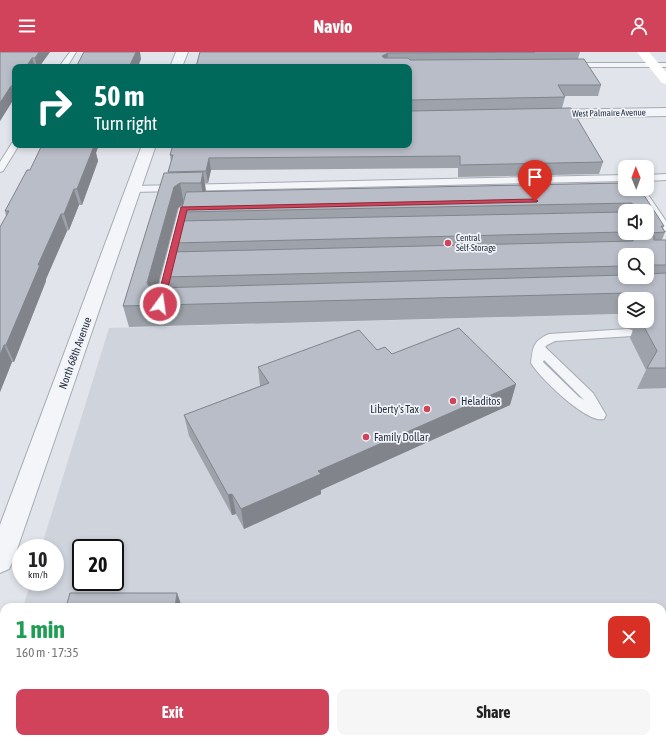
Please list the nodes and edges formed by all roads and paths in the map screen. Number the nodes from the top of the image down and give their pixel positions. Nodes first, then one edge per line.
1 (73, 52) edge
2 (182, 52) edge
3 (643, 52) edge
4 (65, 64) edge
5 (177, 64) edge
6 (666, 64) edge
7 (564, 65) edge
8 (653, 65) junction
9 (666, 80) edge
10 (666, 112) edge
11 (534, 114) edge
12 (13, 148) edge
13 (148, 148) edge
14 (0, 169) edge
15 (618, 178) edge
16 (654, 178) edge
17 (666, 178) edge
18 (133, 189) junction
19 (614, 199) edge
20 (200, 208) edge
21 (654, 228) edge
22 (666, 228) edge
23 (168, 304) edge
24 (628, 334) dead end
25 (599, 415) dead end
26 (0, 561) edge

1 - 4 lane
2 - 5 street
3 - 8 main road
6 - 8 lane
7 - 8 lane
8 - 9 main road
10 - 11 street, West Palmaire Avenue
12 - 14 lane
13 - 18 street, North 68th Avenue
15 - 18 lane
16 - 17 lane
18 - 26 street, North 68th Avenue
19 - 22 lane
20 - 23 lane
21 - 22 lane
24 - 25 lane

